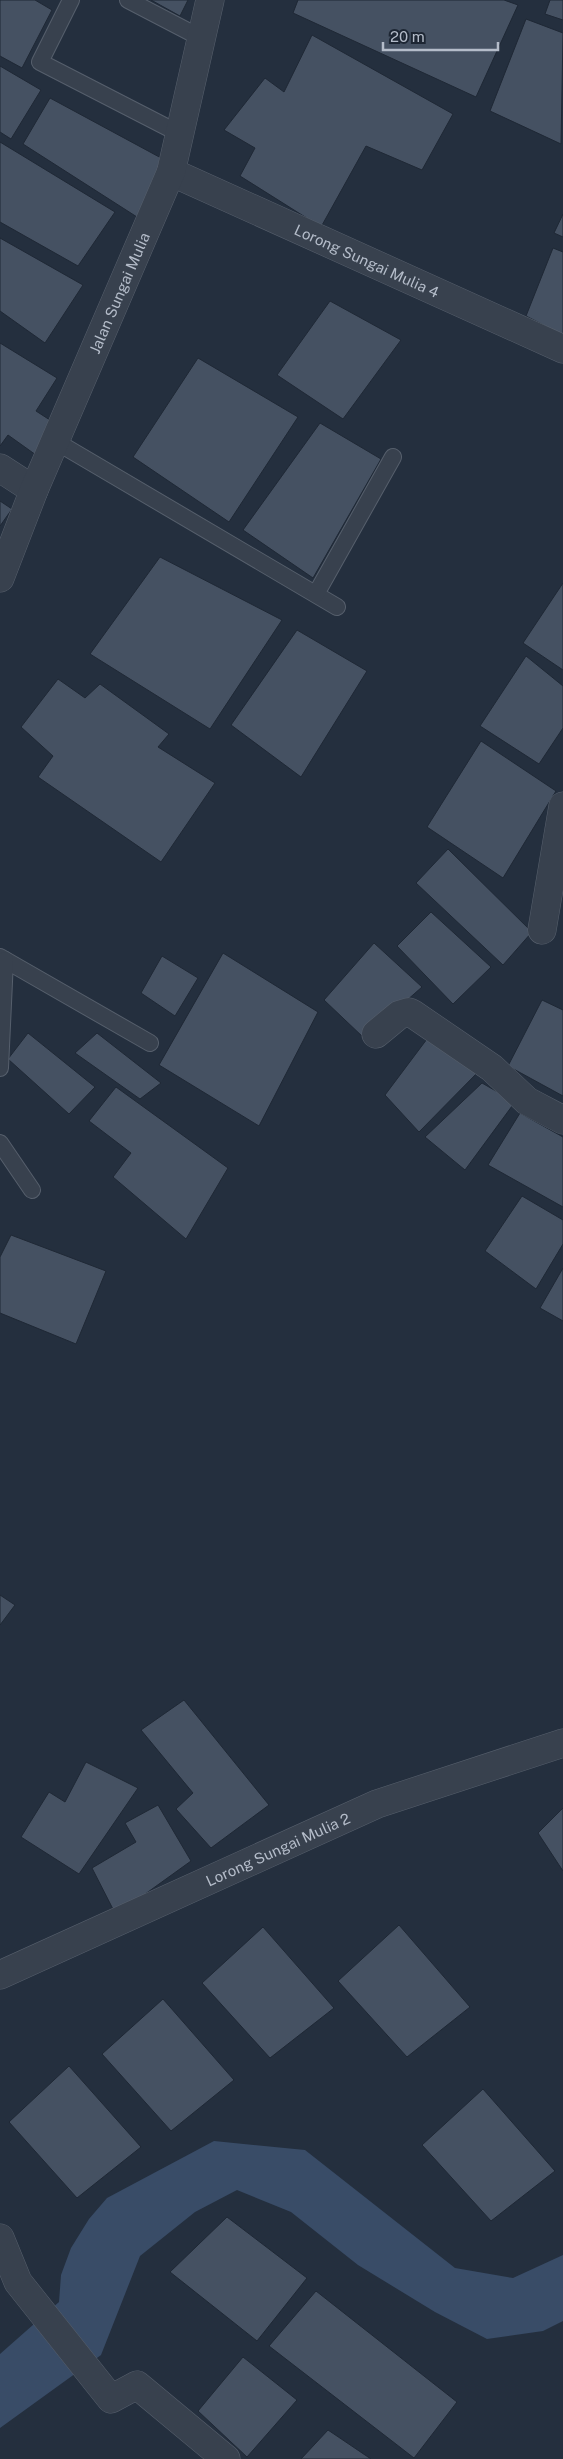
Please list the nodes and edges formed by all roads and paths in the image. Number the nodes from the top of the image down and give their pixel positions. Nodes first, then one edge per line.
1 (71, 0) edge
2 (128, 0) edge
3 (210, 0) edge
4 (201, 38) junction
5 (180, 134) junction
6 (171, 172) junction
7 (563, 349) edge
8 (55, 441) junction
9 (394, 457) dead end
10 (0, 468) edge
11 (34, 490) junction
12 (0, 578) edge
13 (316, 594) junction
14 (337, 606) dead end
15 (563, 806) edge
16 (542, 930) dead end
17 (3, 959) edge
18 (376, 1034) dead end
19 (150, 1043) dead end
20 (0, 1068) edge
21 (563, 1120) edge
22 (0, 1143) edge
23 (32, 1190) dead end
24 (563, 1743) edge
25 (0, 1975) edge
26 (0, 2238) edge
27 (226, 2459) edge

1 - 5 lane
2 - 4 lane
3 - 4 street, Jalan Sungai Mulia
4 - 5 street, Jalan Sungai Mulia
5 - 6 street, Jalan Sungai Mulia
6 - 7 street, Lorong Sungai Mulia 4
6 - 8 street, Jalan Sungai Mulia
8 - 11 street, Jalan Sungai Mulia
8 - 13 lane
9 - 13 lane
10 - 11 street
11 - 12 street, Jalan Sungai Mulia
13 - 14 lane
15 - 16 street
17 - 19 lane
17 - 20 lane
18 - 21 street
22 - 23 lane
24 - 25 street, Lorong Sungai Mulia 2
26 - 27 street

